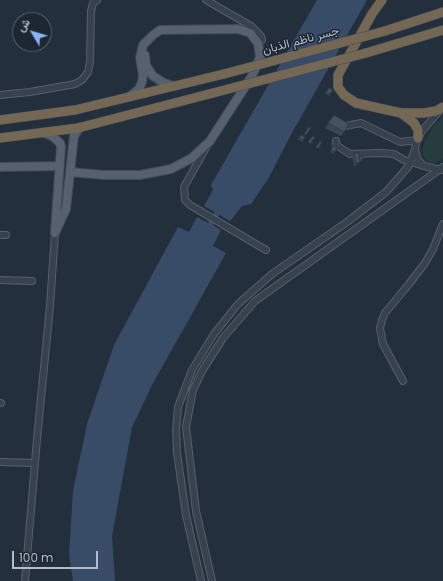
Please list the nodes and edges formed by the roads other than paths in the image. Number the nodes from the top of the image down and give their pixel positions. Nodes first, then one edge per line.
1 (206, 0) edge
2 (382, 0) edge
3 (94, 1) edge
4 (443, 12) edge
5 (443, 30) edge
6 (429, 34) junction
7 (443, 34) edge
8 (257, 41) junction
9 (177, 86) junction
10 (0, 95) edge
11 (128, 97) junction
12 (443, 108) edge
13 (401, 113) junction
14 (0, 120) edge
15 (345, 126) edge
16 (80, 128) junction
17 (44, 133) junction
18 (0, 138) edge
19 (418, 139) junction
20 (210, 141) junction
21 (336, 141) dead end
22 (73, 145) junction
23 (61, 147) junction
24 (415, 150) junction
25 (410, 162) junction
26 (60, 166) junction
27 (424, 166) junction
28 (0, 167) edge
29 (442, 168) edge
30 (70, 172) junction
31 (443, 224) edge
32 (54, 233) junction
33 (266, 250) dead end
34 (0, 280) edge
35 (32, 281) dead end
36 (403, 381) dead end
37 (0, 462) edge
38 (35, 463) junction
39 (26, 581) edge
40 (201, 581) edge
41 (212, 581) edge

1 - 8 street
2 - 13 highway
3 - 10 street
4 - 9 highway, جسر ناظم الذبان, bridge
5 - 6 highway
6 - 7 highway
6 - 16 highway, bridge
8 - 9 main road
8 - 11 main road
8 - 20 main road
9 - 11 highway, جسر ناظم الذبان
11 - 14 highway, جسر ناظم الذبان
12 - 13 highway
12 - 19 street
13 - 19 highway
15 - 19 street
16 - 17 highway
16 - 22 main road
17 - 18 highway
17 - 23 main road
19 - 24 street
20 - 30 main road
20 - 33 street
21 - 25 street
22 - 23 main road
22 - 30 main road
23 - 26 main road
24 - 25 street
24 - 27 street
25 - 27 street
25 - 40 street
26 - 28 main road
26 - 32 main road
27 - 29 street
29 - 41 street
30 - 32 main road
31 - 36 street
32 - 38 street
34 - 35 street
37 - 38 street
38 - 39 street

